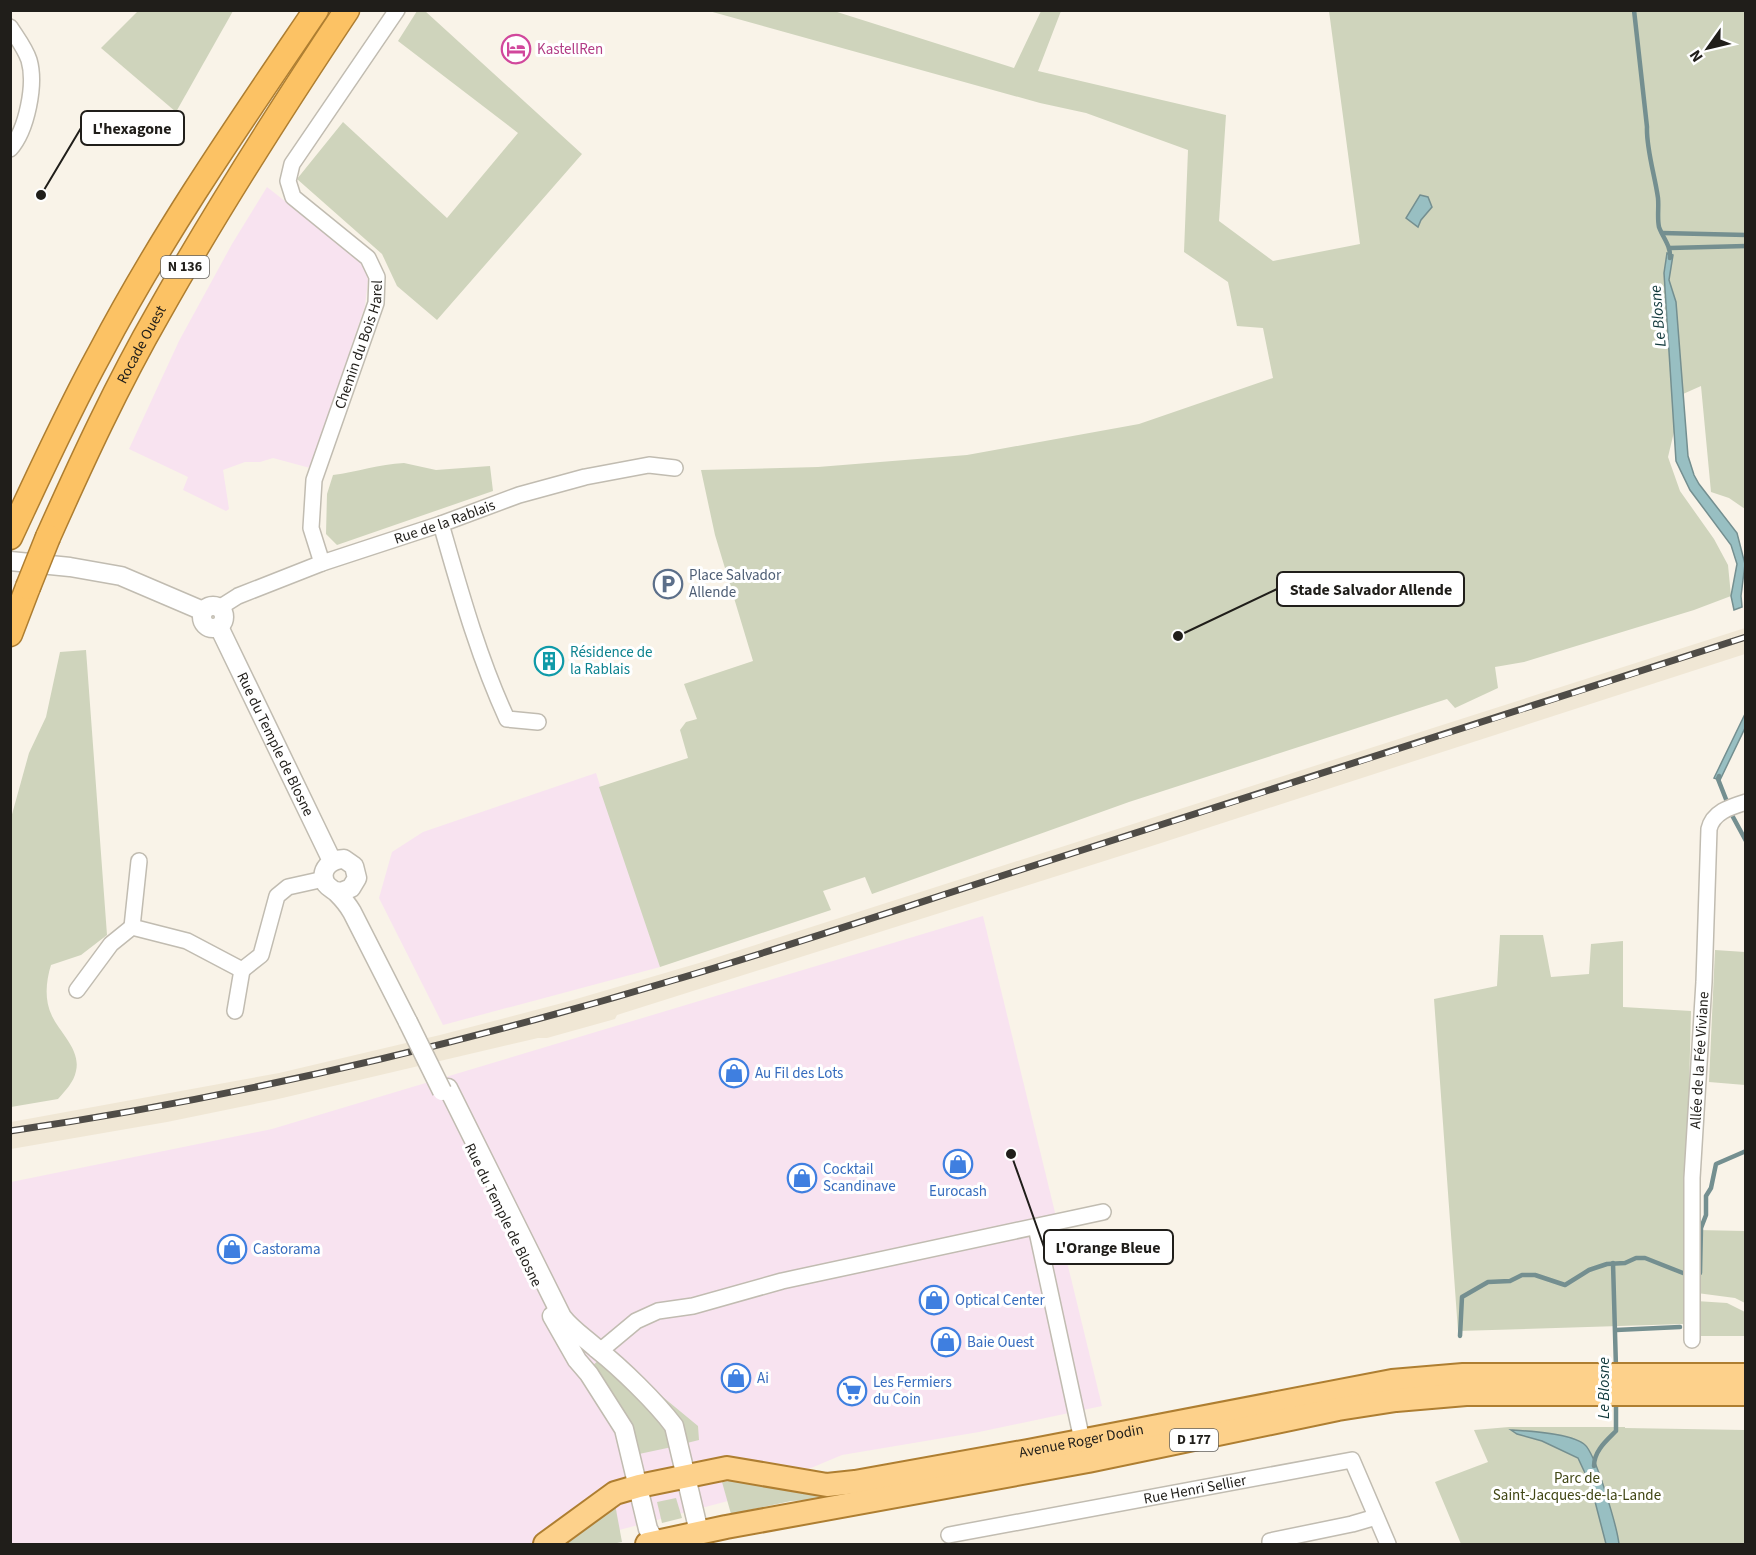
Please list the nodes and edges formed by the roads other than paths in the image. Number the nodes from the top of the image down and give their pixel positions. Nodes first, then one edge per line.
1 (296, 10) edge
2 (316, 10) edge
3 (347, 10) edge
4 (397, 10) edge
5 (10, 27) edge
6 (251, 105) junction
7 (12, 146) edge
8 (675, 468) dead end
9 (441, 524) junction
10 (10, 537) edge
11 (10, 561) edge
12 (322, 563) junction
13 (211, 609) junction
14 (10, 634) edge
15 (538, 722) dead end
16 (1741, 803) edge
17 (139, 861) dead end
18 (332, 861) junction
19 (355, 884) junction
20 (330, 885) junction
21 (132, 927) junction
22 (242, 970) junction
23 (77, 990) dead end
24 (235, 1011) dead end
25 (411, 1021) junction
26 (445, 1089) junction
27 (1103, 1212) dead end
28 (1036, 1227) junction
29 (1692, 1340) dead end
30 (599, 1350) junction
31 (577, 1360) junction
32 (1746, 1375) edge
33 (1670, 1383) junction
34 (1543, 1384) junction
35 (1746, 1394) edge
36 (1082, 1440) junction
37 (686, 1476) junction
38 (639, 1486) junction
39 (1376, 1517) junction
40 (699, 1532) junction
41 (949, 1535) dead end
42 (651, 1544) edge
43 (545, 1545) edge
44 (1270, 1545) edge
45 (1388, 1545) edge

1 - 6 highway
2 - 6 highway, N 136
3 - 14 highway, Rocade Ouest / N 136, bridge
4 - 12 street, Chemin du Bois Harel
5 - 7 street
6 - 10 highway, N 136
8 - 9 street, Rue de la Rablais
9 - 12 street, Rue de la Rablais
9 - 15 street
11 - 13 street
12 - 13 street, Rue de la Rablais
13 - 18 street, Rue du Temple de Blosne
16 - 29 street, Allée de la Fée Viviane
17 - 21 street
18 - 19 street
18 - 20 street
19 - 20 street
19 - 25 street, Rue du Temple de Blosne
20 - 22 street
20 - 25 street, Rue du Temple de Blosne
21 - 22 street
21 - 23 street
22 - 24 street
25 - 26 street, Rue du Temple de Blosne
26 - 30 street, Rue du Temple de Blosne
26 - 31 street, Rue du Temple de Blosne
27 - 28 street
28 - 30 street
28 - 36 street
30 - 31 street
30 - 37 street, Rue du Temple de Blosne
31 - 38 street, Rue du Temple de Blosne
32 - 33 main road, Avenue Roger Dodin
33 - 34 main road, Avenue Roger Dodin
33 - 35 main road, Avenue Roger Dodin
34 - 36 main road, Avenue Roger Dodin / D 177
34 - 40 main road, Avenue Roger Dodin / D 177
36 - 37 main road, Avenue Roger Dodin / D 177
37 - 38 main road, Avenue Roger Dodin / D 177
37 - 40 street, Rue du Temple de Blosne
38 - 42 street, Rue du Temple de Blosne
38 - 43 main road, Avenue Roger Dodin / D 177
39 - 41 street, Rue Henri Sellier
39 - 44 street
39 - 45 street, Rue Henri Sellier
40 - 42 main road, Avenue Roger Dodin / D 177

